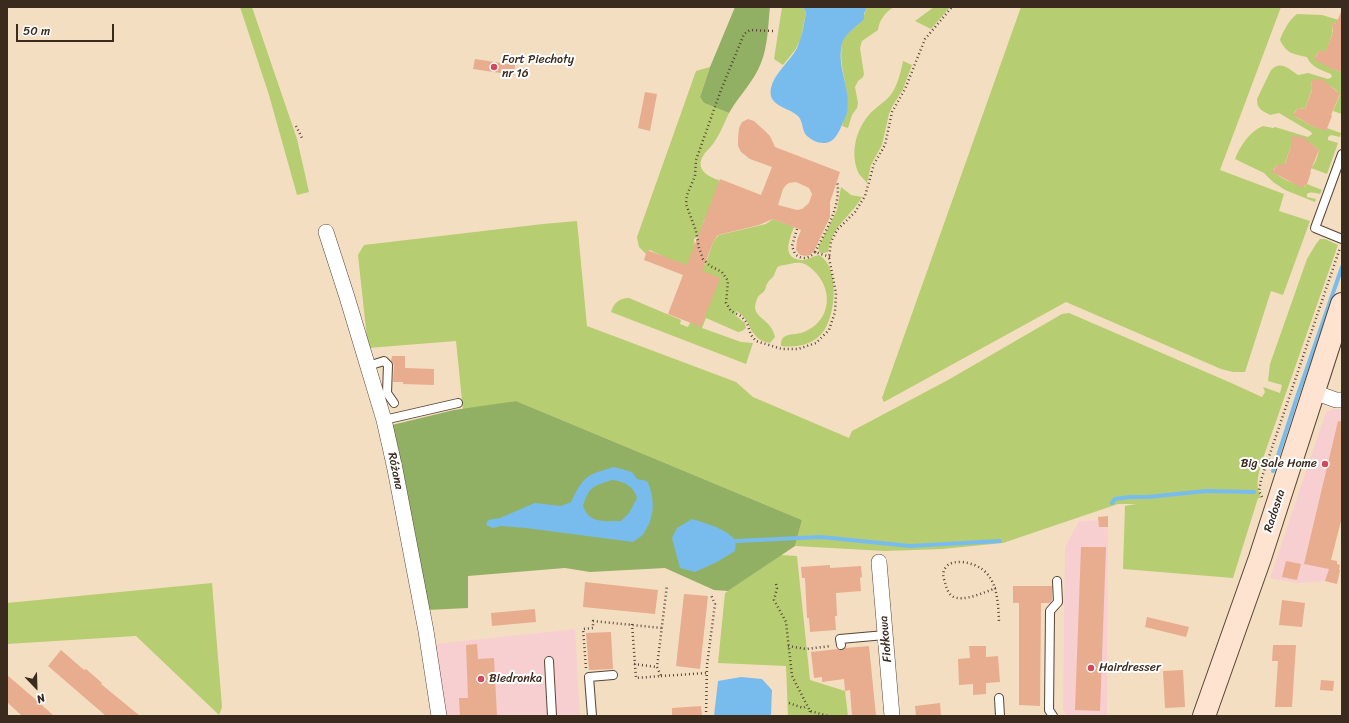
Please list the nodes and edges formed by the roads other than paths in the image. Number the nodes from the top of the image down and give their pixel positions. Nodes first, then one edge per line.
1 (1342, 154) edge
2 (326, 232) dead end
3 (1342, 240) edge
4 (1342, 304) edge
5 (368, 366) junction
6 (1314, 392) junction
7 (1342, 400) edge
8 (394, 403) dead end
9 (458, 403) dead end
10 (384, 420) junction
11 (879, 562) dead end
12 (1057, 581) dead end
13 (885, 634) junction
14 (841, 645) dead end
15 (549, 661) dead end
16 (612, 675) dead end
17 (999, 698) dead end
18 (439, 716) edge
19 (552, 716) edge
20 (592, 716) edge
21 (892, 716) edge
22 (1000, 716) edge
23 (1053, 716) edge
24 (1204, 716) edge

1 - 3 lane
2 - 5 street, Różana
4 - 6 street, Radosna
5 - 8 lane
5 - 10 street, Różana
6 - 7 street
6 - 24 street, Radosna
9 - 10 lane
10 - 18 street, Różana
11 - 13 street, Fiołkowa
12 - 23 lane
13 - 14 lane
13 - 21 street, Fiołkowa
15 - 19 lane
16 - 20 lane
17 - 22 lane

